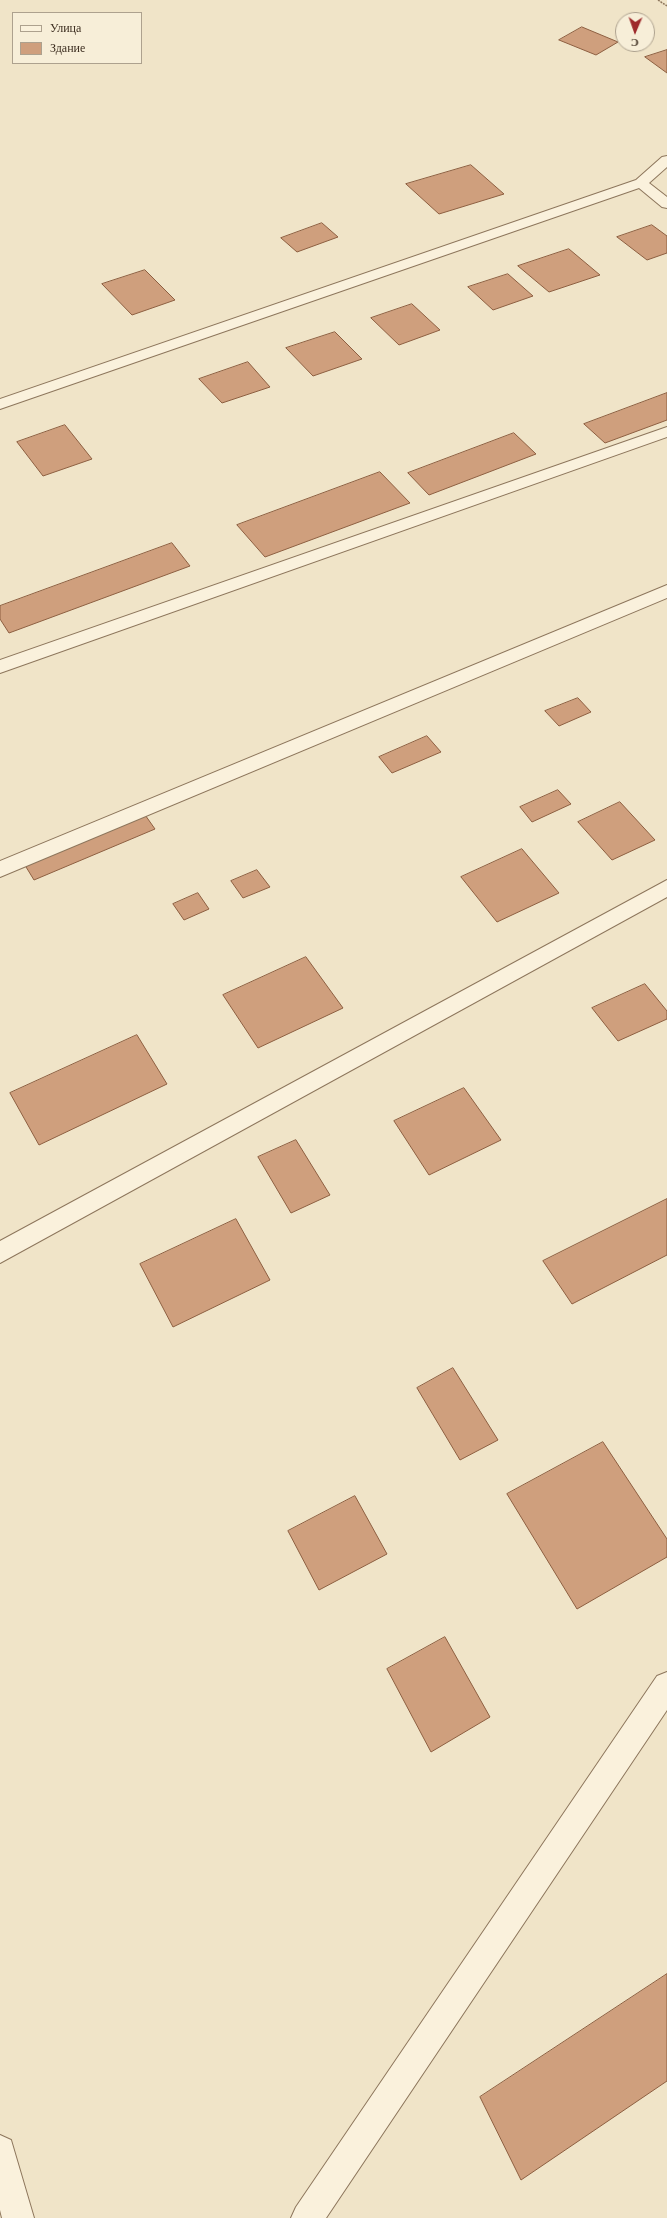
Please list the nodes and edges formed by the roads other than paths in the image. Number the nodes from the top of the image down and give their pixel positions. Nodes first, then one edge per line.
1 (667, 160) edge
2 (641, 183) junction
3 (667, 204) edge
4 (0, 404) edge
5 (667, 432) edge
6 (667, 591) edge
7 (0, 667) edge
8 (0, 869) edge
9 (667, 888) edge
10 (0, 1253) edge
11 (667, 1686) edge
12 (0, 2151) edge
13 (18, 2218) edge
14 (307, 2218) edge

1 - 2 street
2 - 3 street
2 - 4 street
5 - 7 street
6 - 8 street
9 - 10 street
11 - 14 street
12 - 13 street

